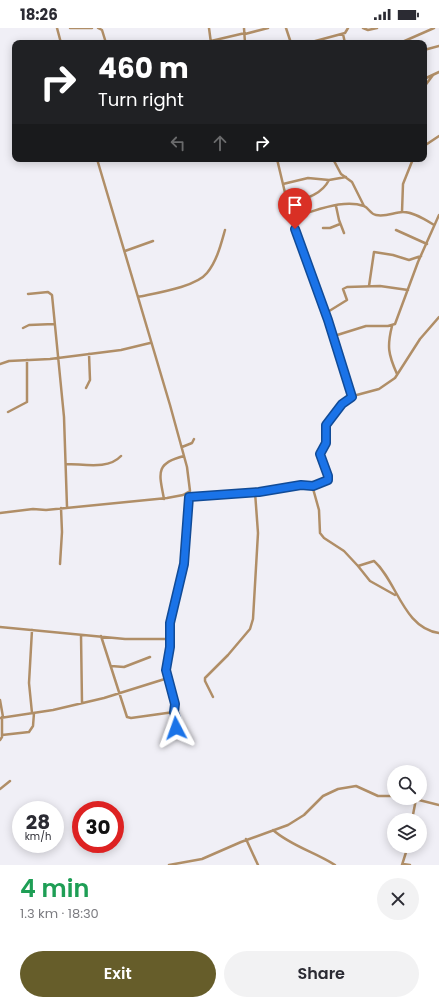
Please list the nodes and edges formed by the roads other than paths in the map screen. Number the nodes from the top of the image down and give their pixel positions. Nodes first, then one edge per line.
1 (57, 28) edge
2 (70, 28) edge
3 (86, 28) edge
4 (92, 28) edge
5 (98, 28) edge
6 (209, 28) edge
7 (244, 28) edge
8 (268, 28) edge
9 (286, 28) edge
10 (348, 28) edge
11 (363, 28) edge
12 (377, 28) edge
13 (434, 28) edge
14 (245, 34) junction
15 (342, 34) junction
16 (60, 40) edge
17 (105, 40) edge
18 (211, 40) edge
19 (220, 40) edge
20 (246, 40) edge
21 (290, 40) edge
22 (319, 40) edge
23 (344, 40) edge
24 (407, 40) edge
25 (439, 46) edge
26 (427, 49) edge
27 (439, 72) edge
28 (434, 75) junction
29 (427, 78) edge
30 (427, 83) edge
31 (439, 136) edge
32 (427, 144) edge
33 (98, 162) edge
34 (278, 162) edge
35 (334, 162) edge
36 (412, 162) edge
37 (346, 177) junction
38 (329, 180) junction
39 (283, 184) junction
40 (287, 204) junction
41 (336, 206) junction
42 (364, 206) junction
43 (402, 212) junction
44 (439, 215) edge
45 (291, 217) junction
46 (340, 224) junction
47 (434, 225) junction
48 (323, 228) dead end
49 (225, 230) dead end
50 (396, 230) dead end
51 (344, 233) dead end
52 (153, 241) dead end
53 (427, 244) junction
54 (125, 250) junction
55 (422, 255) junction
56 (369, 286) junction
57 (408, 290) junction
58 (28, 294) dead end
59 (138, 297) junction
60 (326, 313) junction
61 (439, 317) edge
62 (54, 324) junction
63 (392, 326) junction
64 (23, 328) dead end
65 (334, 336) junction
66 (150, 343) junction
67 (89, 354) junction
68 (58, 358) junction
69 (27, 360) junction
70 (0, 364) edge
71 (398, 374) junction
72 (86, 388) dead end
73 (352, 397) junction
74 (8, 412) dead end
75 (194, 439) dead end
76 (182, 447) junction
77 (121, 456) dead end
78 (184, 456) junction
79 (66, 464) junction
80 (313, 486) junction
81 (255, 492) junction
82 (189, 493) junction
83 (189, 497) junction
84 (164, 499) junction
85 (67, 507) junction
86 (62, 508) junction
87 (0, 513) edge
88 (60, 564) dead end
89 (358, 566) junction
90 (396, 595) junction
91 (0, 627) edge
92 (32, 630) junction
93 (439, 633) edge
94 (81, 635) junction
95 (101, 636) junction
96 (170, 639) junction
97 (150, 657) dead end
98 (110, 666) junction
99 (168, 678) junction
100 (120, 693) junction
101 (213, 697) dead end
102 (0, 700) edge
103 (82, 703) junction
104 (174, 712) junction
105 (33, 713) junction
106 (2, 717) edge
107 (2, 735) junction
108 (179, 735) dead end
109 (0, 740) edge
110 (10, 781) dead end
111 (0, 789) edge
112 (387, 796) edge
113 (427, 802) edge
114 (439, 805) edge
115 (273, 830) junction
116 (246, 840) junction
117 (406, 853) edge
118 (192, 862) junction
119 (178, 864) edge
120 (169, 865) edge
121 (194, 865) edge
122 (258, 865) edge
123 (335, 865) edge
124 (402, 865) edge
125 (410, 865) edge

1 - 16 street
2 - 3 street
3 - 4 street
5 - 17 street
6 - 18 street
7 - 14 street
8 - 14 street
9 - 21 street
10 - 15 street
11 - 12 street
13 - 24 street
14 - 19 street
14 - 20 street
15 - 22 street
15 - 23 street
25 - 26 street
27 - 28 street
28 - 29 street
28 - 30 street
31 - 32 street
33 - 54 street
34 - 39 street
35 - 37 street
36 - 43 street
37 - 38 street
37 - 42 street
38 - 39 street
38 - 40 street
39 - 40 street
40 - 45 street
41 - 42 street
41 - 45 street
41 - 46 street
42 - 43 street
43 - 47 street
44 - 47 street
45 - 60 street
46 - 48 street
46 - 51 street
47 - 53 street
49 - 59 street
50 - 53 street
52 - 54 street
53 - 55 street
54 - 59 street
55 - 56 street
55 - 57 street
56 - 57 street
56 - 60 street
57 - 63 street
58 - 62 street
59 - 66 street
60 - 65 street
61 - 71 street
62 - 64 street
62 - 68 street
63 - 65 street
63 - 71 street
65 - 73 street
66 - 67 street
66 - 76 street
67 - 68 street
67 - 72 street
68 - 69 street
68 - 79 street
69 - 70 street
69 - 74 street
71 - 73 street
73 - 80 street
75 - 76 street
76 - 78 street
77 - 79 street
78 - 82 street
78 - 84 street
79 - 85 street
80 - 81 street
80 - 89 street
81 - 83 street
81 - 101 street
82 - 83 street
82 - 84 street
83 - 96 street
84 - 85 street
85 - 86 street
86 - 87 street
86 - 88 street
89 - 90 street
89 - 90 street
90 - 93 street
91 - 92 street
92 - 94 street
92 - 105 street
94 - 95 street
94 - 103 street
95 - 96 street
95 - 98 street
96 - 99 street
97 - 98 street
98 - 100 street
99 - 100 street
99 - 104 street
100 - 103 street
100 - 104 street
102 - 106 street
103 - 105 street
104 - 108 street
105 - 106 street
105 - 107 street
106 - 107 street
107 - 109 street
110 - 111 street
112 - 115 street
113 - 114 street
115 - 116 street
115 - 123 street
116 - 118 street
116 - 122 street
117 - 124 street
118 - 119 street
118 - 121 street
119 - 120 street
124 - 125 street

